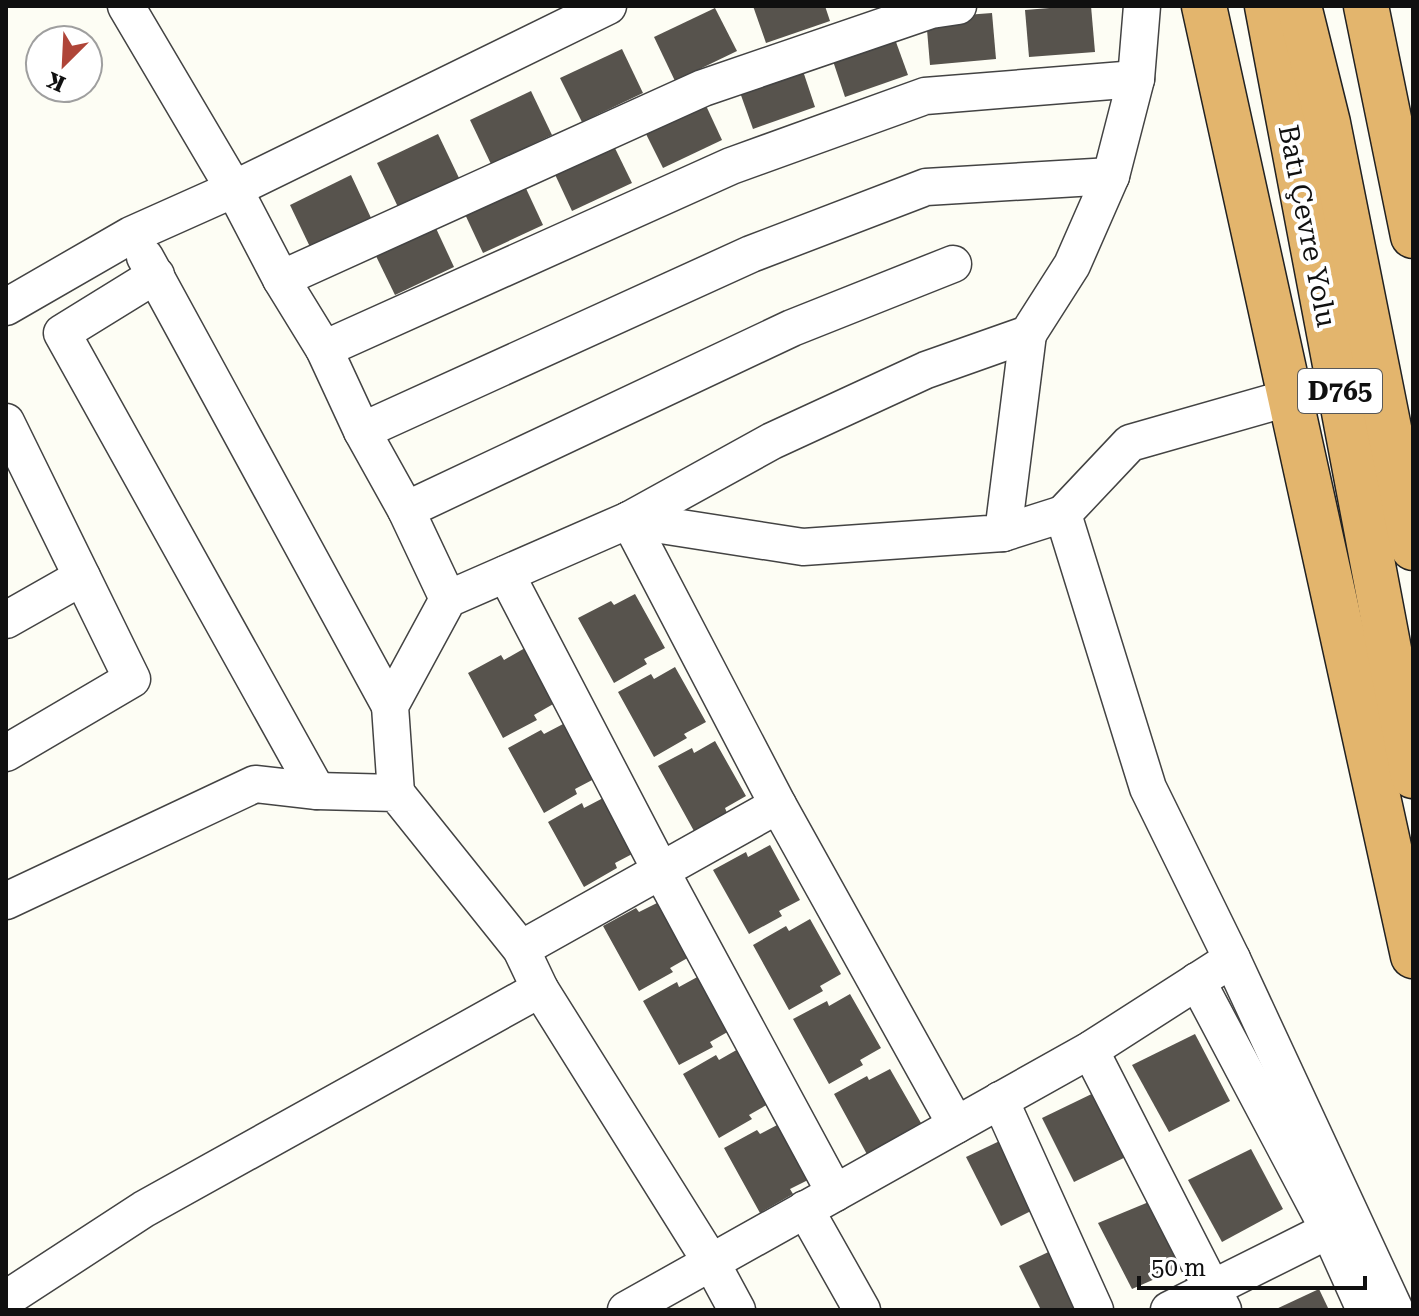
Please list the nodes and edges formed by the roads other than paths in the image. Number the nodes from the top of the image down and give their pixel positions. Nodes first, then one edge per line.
1 (126, 6) edge
2 (608, 6) edge
3 (958, 6) edge
4 (1142, 6) edge
5 (1204, 6) edge
6 (1267, 6) edge
7 (1299, 6) edge
8 (1366, 6) edge
9 (1136, 79) junction
10 (1111, 176) junction
11 (234, 189) junction
12 (131, 235) junction
13 (1413, 236) edge
14 (953, 264) dead end
15 (156, 275) junction
16 (281, 279) junction
17 (6, 307) edge
18 (1028, 334) junction
19 (324, 349) junction
20 (1291, 397) junction
21 (6, 422) edge
22 (362, 431) junction
23 (18, 479) edge
24 (406, 510) junction
25 (1063, 514) junction
26 (629, 520) junction
27 (1003, 533) junction
28 (1413, 548) edge
29 (506, 574) junction
30 (82, 577) junction
31 (448, 599) junction
32 (6, 620) edge
33 (390, 706) junction
34 (6, 753) edge
35 (1413, 776) edge
36 (317, 791) junction
37 (396, 793) junction
38 (778, 805) junction
39 (661, 871) junction
40 (6, 901) edge
41 (521, 949) junction
42 (1413, 956) edge
43 (1232, 959) junction
44 (1197, 981) junction
45 (540, 989) junction
46 (1090, 1050) junction
47 (1000, 1100) junction
48 (956, 1125) junction
49 (820, 1201) junction
50 (1329, 1230) junction
51 (711, 1262) junction
52 (6, 1299) edge
53 (1217, 1299) edge
54 (626, 1310) edge
55 (737, 1310) edge
56 (862, 1310) edge
57 (1095, 1310) edge
58 (1169, 1310) edge
59 (1365, 1310) edge
60 (1395, 1310) edge

1 - 11 street
2 - 11 street
3 - 16 street
4 - 9 street
5 - 20 highway
6 - 35 highway, Batı Çevre Yolu / D765
7 - 28 highway, D765
8 - 13 highway
9 - 10 street
9 - 19 street
10 - 18 street
10 - 22 street
11 - 12 street
11 - 16 street
12 - 15 street
12 - 17 street
14 - 24 street
15 - 33 street
15 - 36 street
16 - 19 street
18 - 26 street
18 - 27 street
19 - 22 street
20 - 25 street
20 - 42 highway
21 - 23 street
22 - 24 street
23 - 30 street
24 - 31 street
25 - 27 street
25 - 43 street
26 - 27 street
26 - 29 street
26 - 38 street
29 - 31 street
29 - 39 street
30 - 32 street
30 - 34 street
31 - 33 street
33 - 37 street
36 - 37 street
36 - 40 street
37 - 41 street
38 - 39 street
38 - 48 street
39 - 41 street
39 - 49 street
41 - 45 street
43 - 44 street
43 - 60 street
44 - 46 street
44 - 50 street
45 - 51 street
45 - 52 street
46 - 47 street
46 - 53 street
47 - 48 street
47 - 57 street
48 - 49 street
49 - 51 street
49 - 56 street
50 - 53 street
50 - 59 street
51 - 54 street
51 - 55 street
53 - 58 street

